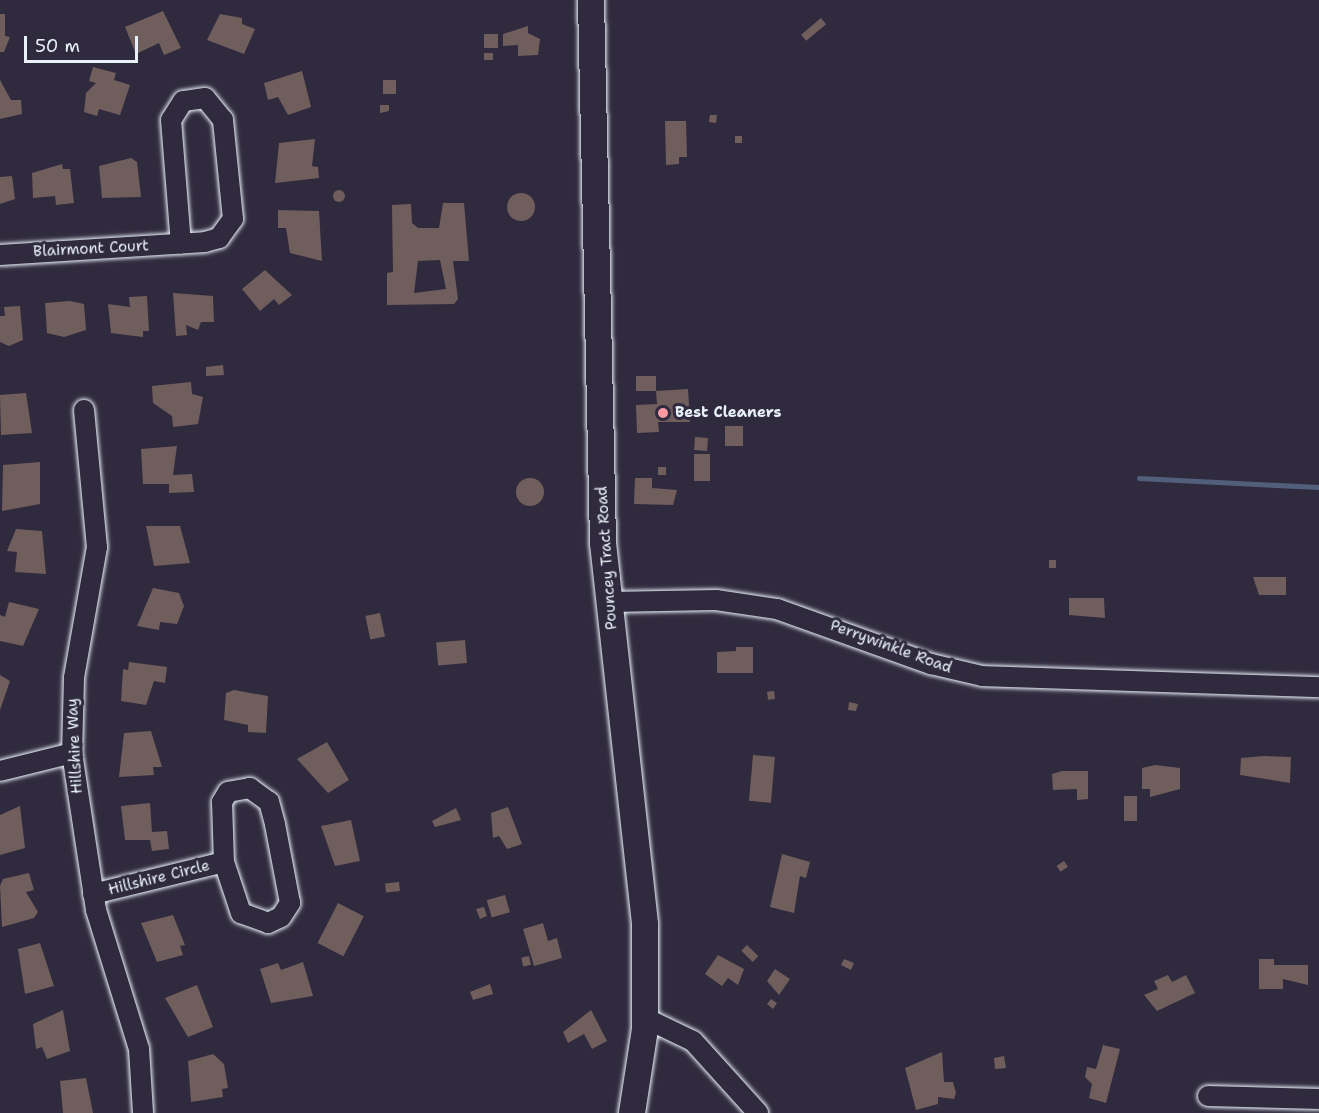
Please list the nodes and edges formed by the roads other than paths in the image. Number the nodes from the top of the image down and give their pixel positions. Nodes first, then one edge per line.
1 (591, 0) edge
2 (182, 243) junction
3 (0, 255) edge
4 (84, 410) dead end
5 (609, 602) junction
6 (1319, 687) edge
7 (72, 753) junction
8 (0, 771) edge
9 (224, 862) junction
10 (93, 894) junction
11 (645, 1018) junction
12 (1208, 1096) dead end
13 (1319, 1099) edge
14 (143, 1113) edge
15 (632, 1113) edge
16 (758, 1113) edge

1 - 5 main road, Pouncey Tract Road
2 - 2 street, Blairmont Court
2 - 3 street, Blairmont Court
4 - 7 street, Hillshire Way
5 - 6 street, Perrywinkle Road
5 - 11 main road, Pouncey Tract Road
7 - 8 street
7 - 10 street, Hillshire Way
9 - 9 street, Hillshire Circle
9 - 10 street, Hillshire Circle
10 - 14 street, Hillshire Way
11 - 15 main road, Pouncey Tract Road
11 - 16 street
12 - 13 street

